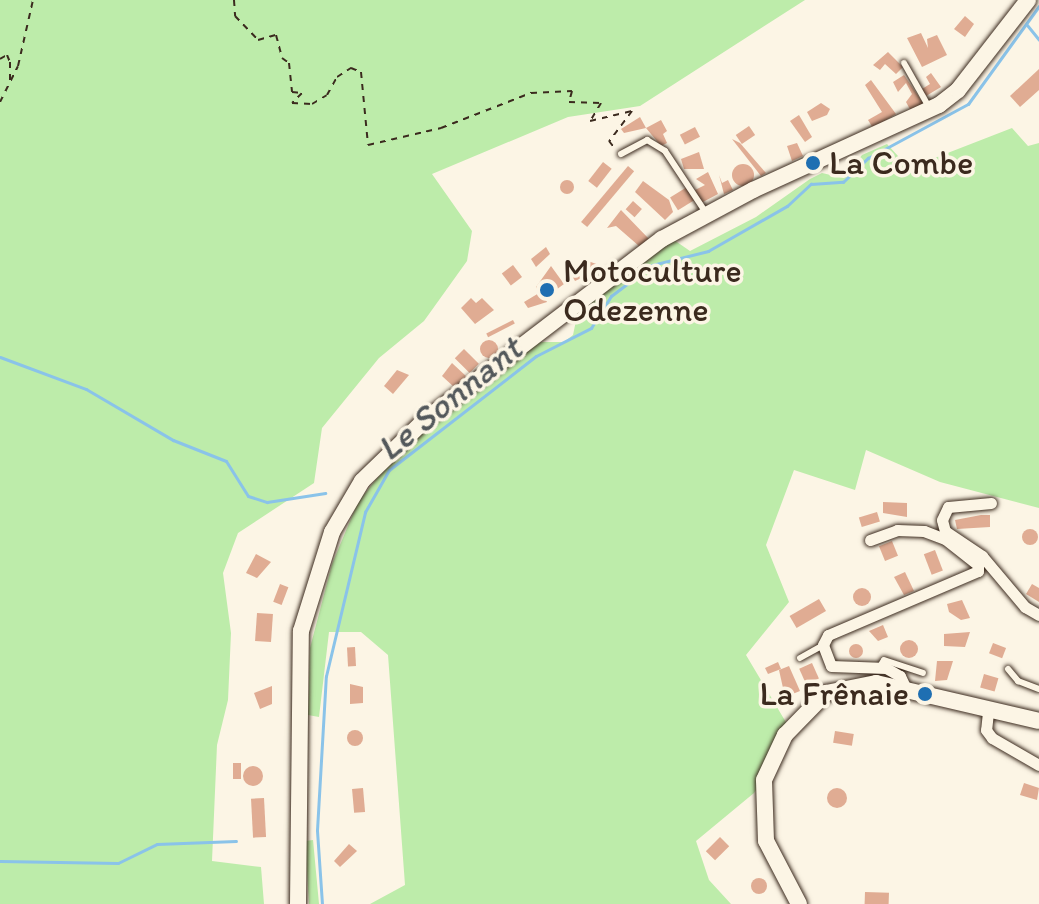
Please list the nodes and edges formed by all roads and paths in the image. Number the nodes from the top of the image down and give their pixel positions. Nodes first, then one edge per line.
1 (33, 0) edge
2 (234, 0) edge
3 (1028, 0) edge
4 (0, 59) edge
5 (904, 63) dead end
6 (10, 85) junction
7 (0, 102) edge
8 (931, 111) junction
9 (621, 154) joint
10 (706, 213) junction
11 (991, 503) dead end
12 (870, 540) dead end
13 (1039, 615) edge
14 (823, 645) junction
15 (800, 658) dead end
16 (879, 668) junction
17 (1008, 669) dead end
18 (923, 673) dead end
19 (906, 689) junction
20 (1039, 689) edge
21 (988, 712) junction
22 (1039, 721) edge
23 (1039, 765) edge
24 (298, 904) edge
25 (799, 904) edge

1 - 6 path
2 - 9 path
3 - 8 main road
4 - 6 path
5 - 8 lane
6 - 7 path
8 - 10 main road
9 - 10 lane
10 - 24 main road
11 - 13 street
12 - 14 street
14 - 15 lane
14 - 16 street
16 - 18 lane
16 - 19 street
17 - 20 lane
19 - 21 main road
19 - 25 main road
21 - 22 main road
21 - 23 street

